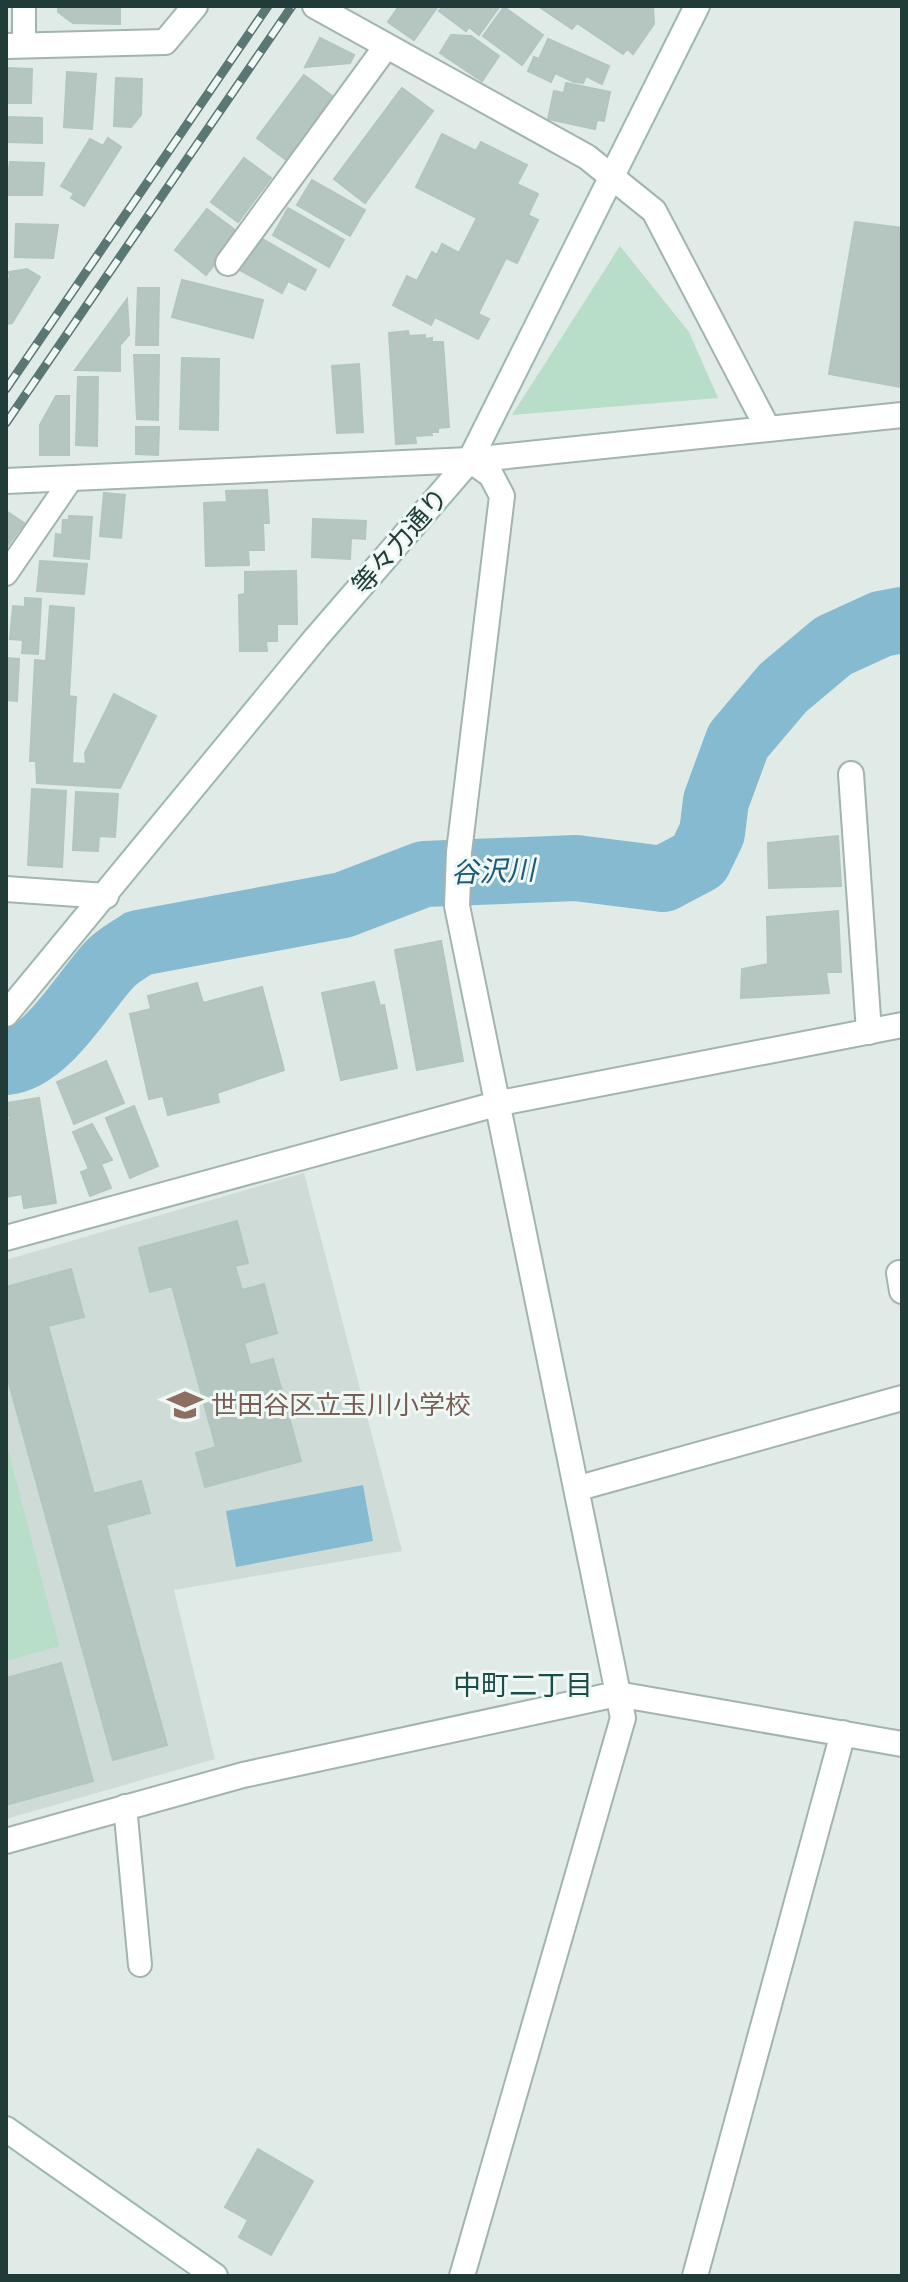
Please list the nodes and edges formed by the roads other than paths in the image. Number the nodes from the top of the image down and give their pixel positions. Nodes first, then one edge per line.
1 (24, 6) edge
2 (195, 6) edge
3 (697, 6) edge
4 (322, 11) edge
5 (15, 46) edge
6 (385, 48) junction
7 (611, 179) junction
8 (228, 263) dead end
9 (902, 415) edge
10 (768, 429) junction
11 (470, 460) junction
12 (72, 478) junction
13 (6, 481) edge
14 (6, 574) edge
15 (851, 774) dead end
16 (6, 889) edge
17 (106, 896) junction
18 (6, 1014) edge
19 (902, 1025) edge
20 (869, 1032) junction
21 (500, 1103) junction
22 (6, 1238) edge
23 (902, 1398) edge
24 (579, 1488) junction
25 (617, 1694) junction
26 (843, 1733) junction
27 (902, 1744) edge
28 (125, 1806) junction
29 (6, 1841) edge
30 (140, 1965) dead end
31 (6, 2129) edge
32 (215, 2276) edge
33 (462, 2276) edge
34 (695, 2276) edge

1 - 5 lane
2 - 5 street
3 - 7 street, 等々力通り
4 - 6 street
6 - 7 street
6 - 8 street
7 - 10 street
7 - 11 street, 等々力通り
9 - 10 street
10 - 11 street
11 - 12 street
11 - 17 street, 等々力通り
11 - 21 street
12 - 13 street
12 - 14 lane
15 - 20 street
16 - 17 street
17 - 18 street, 等々力通り
19 - 20 street
20 - 21 street
21 - 22 street
21 - 24 street
23 - 24 street
24 - 25 street
25 - 26 street
25 - 28 street
25 - 33 street
26 - 27 street
26 - 34 street
28 - 29 street
28 - 30 lane
31 - 32 street

